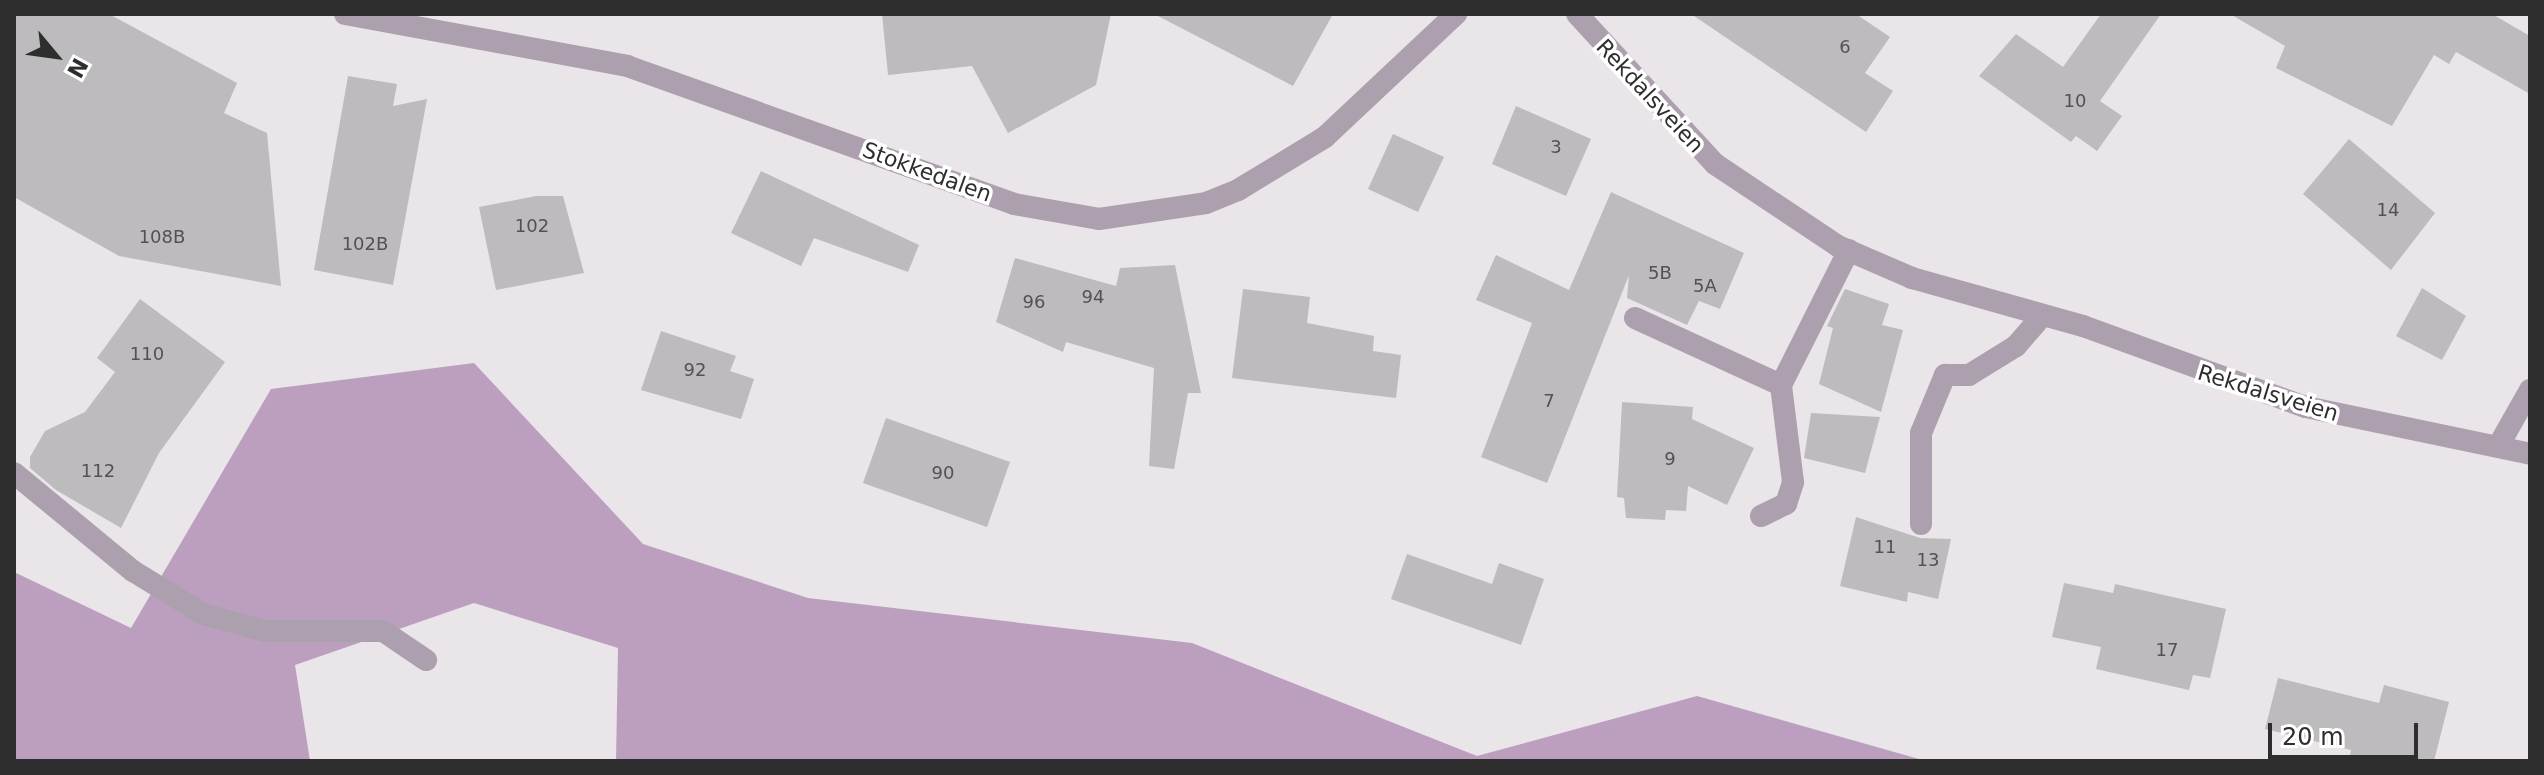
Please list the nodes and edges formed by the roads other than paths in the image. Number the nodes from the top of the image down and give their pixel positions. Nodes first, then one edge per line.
1 (345, 14) edge
2 (1456, 14) edge
3 (1577, 14) edge
4 (1849, 250) junction
5 (2042, 316) junction
6 (1635, 318) dead end
7 (1781, 385) junction
8 (2530, 390) edge
9 (2500, 443) junction
10 (2530, 454) edge
11 (14, 473) edge
12 (1761, 516) dead end
13 (1921, 524) dead end
14 (426, 660) dead end

1 - 2 street, Stokkedalen
3 - 4 street, Rekdalsveien
4 - 5 street, Rekdalsveien
4 - 7 street
5 - 9 street, Rekdalsveien
5 - 13 street
6 - 7 street
7 - 12 street
8 - 9 street
9 - 10 street, Rekdalsveien
11 - 14 street

